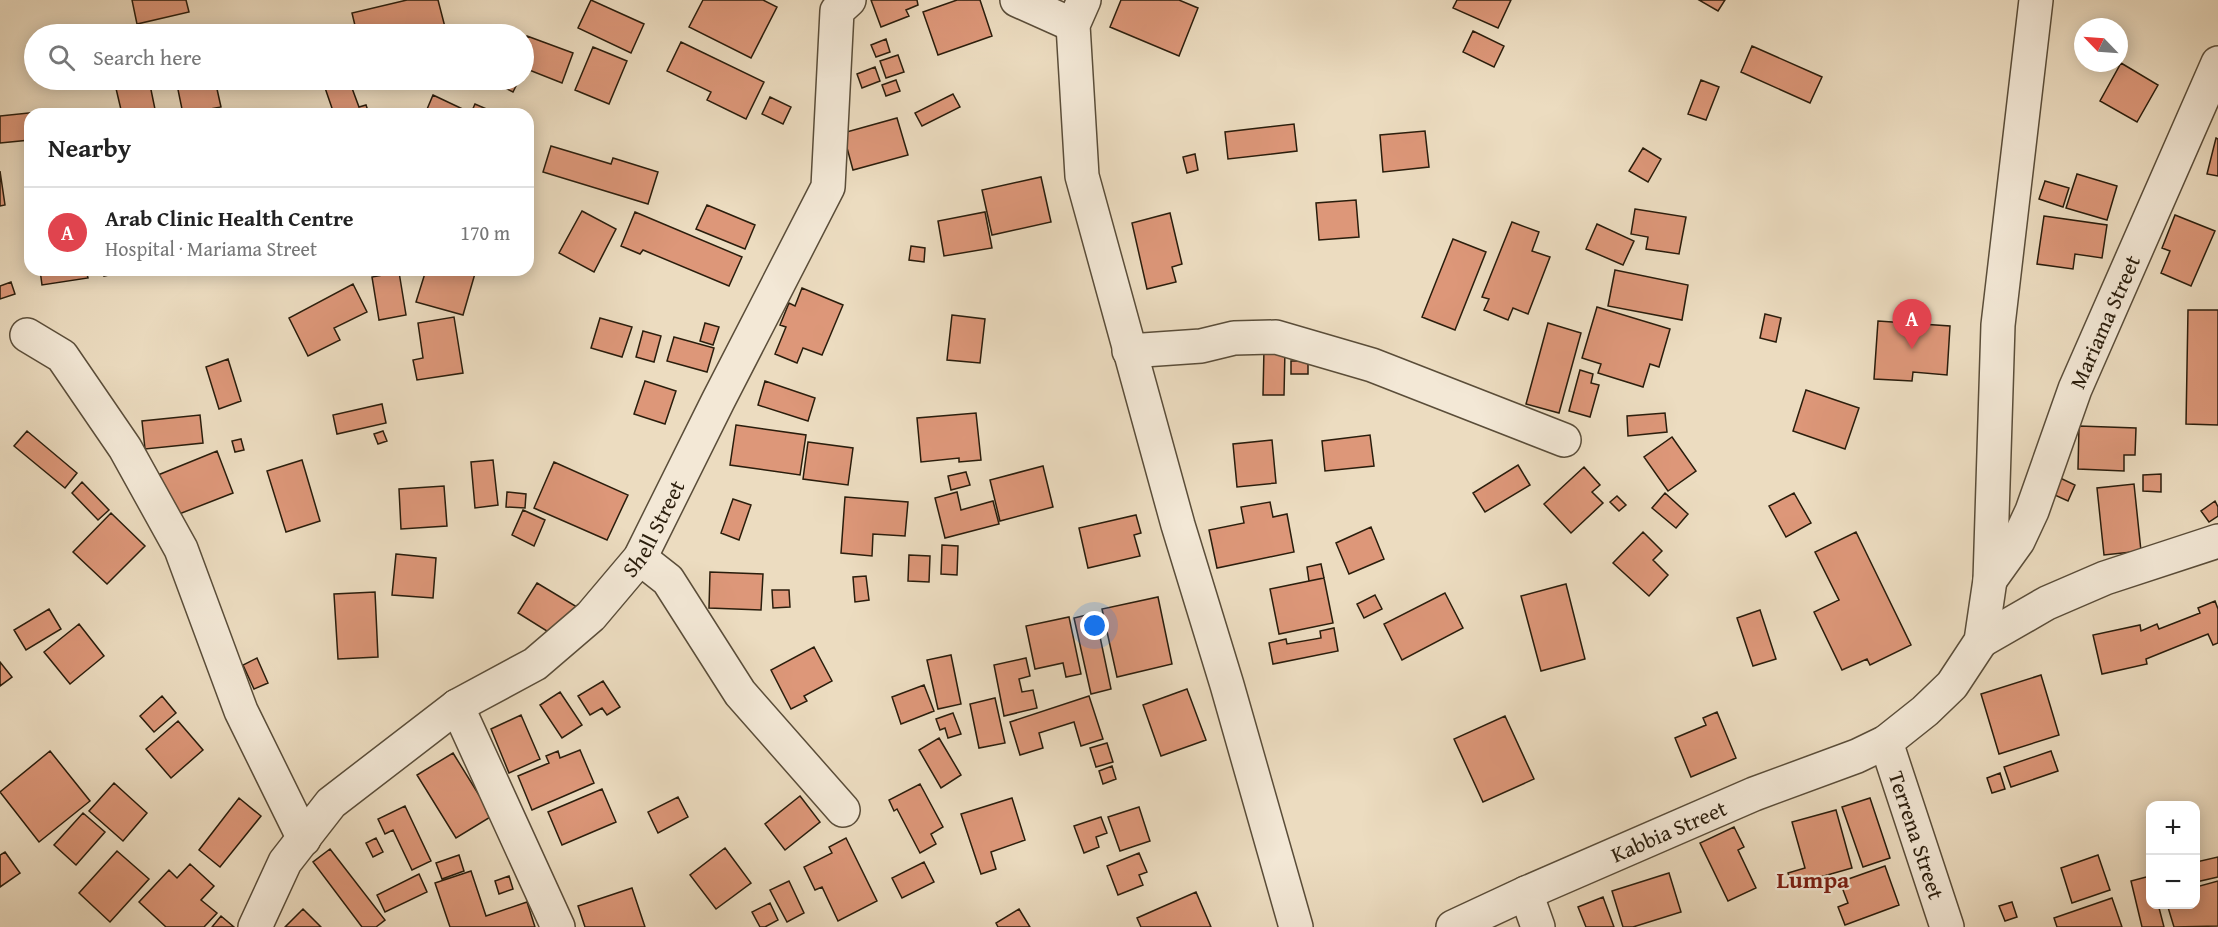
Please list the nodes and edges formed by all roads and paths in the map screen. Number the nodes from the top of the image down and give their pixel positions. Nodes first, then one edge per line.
1 (1017, 0) edge
2 (2036, 0) edge
3 (836, 4) edge
4 (1078, 12) edge
5 (2218, 63) edge
6 (27, 335) dead end
7 (1129, 351) junction
8 (1564, 440) dead end
9 (2218, 541) edge
10 (640, 558) junction
11 (1990, 579) junction
12 (1981, 641) junction
13 (457, 705) junction
14 (1886, 742) junction
15 (843, 810) dead end
16 (304, 839) junction
17 (1526, 893) junction
18 (255, 927) edge
19 (558, 927) edge
20 (1296, 927) edge
21 (1453, 927) edge
22 (1538, 927) edge
23 (1947, 927) edge

1 - 4 street
2 - 11 street
3 - 10 street, Shell Street
4 - 7 street
5 - 11 street, Mariama Street
6 - 16 street
7 - 8 street
7 - 20 street
9 - 12 street
10 - 13 street, Shell Street
10 - 15 street
11 - 12 street
12 - 14 street
13 - 16 street, Shell Street
13 - 19 street
14 - 17 street, Kabbia Street
14 - 23 street, Terrena Street
16 - 18 street, Shell Street
17 - 21 street, Kabbia Street
17 - 22 street

